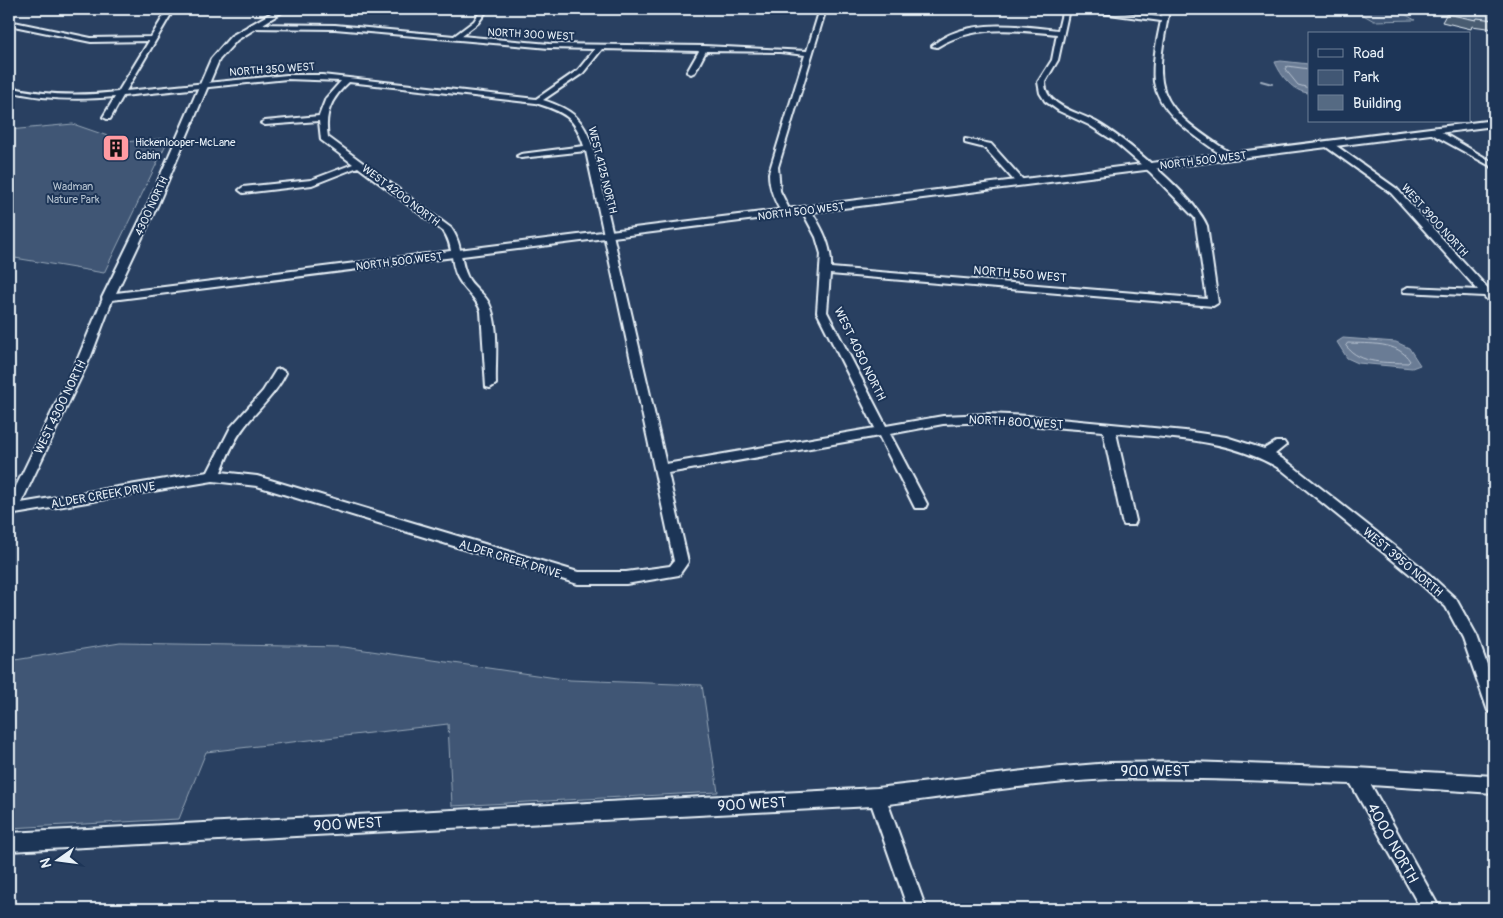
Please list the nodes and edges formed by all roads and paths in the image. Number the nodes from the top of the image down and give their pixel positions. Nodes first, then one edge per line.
1 (171, 9) edge
2 (283, 9) edge
3 (485, 9) edge
4 (823, 9) edge
5 (1066, 9) edge
6 (1075, 9) edge
7 (1166, 9) edge
8 (1164, 19) junction
9 (9, 23) edge
10 (251, 26) junction
11 (1061, 32) junction
12 (154, 38) junction
13 (455, 38) junction
14 (935, 46) dead end
15 (600, 47) junction
16 (704, 48) junction
17 (810, 53) junction
18 (691, 72) dead end
19 (348, 80) junction
20 (202, 85) junction
21 (9, 89) edge
22 (122, 93) junction
23 (537, 101) junction
24 (107, 117) dead end
25 (324, 118) junction
26 (265, 123) dead end
27 (1494, 123) edge
28 (1433, 131) junction
29 (968, 141) dead end
30 (1328, 144) junction
31 (588, 148) junction
32 (520, 156) dead end
33 (1230, 157) junction
34 (360, 164) junction
35 (1494, 166) edge
36 (1147, 167) junction
37 (1022, 183) junction
38 (243, 190) dead end
39 (807, 211) junction
40 (786, 213) junction
41 (607, 235) junction
42 (459, 253) junction
43 (824, 271) junction
44 (1408, 290) dead end
45 (1487, 293) junction
46 (108, 298) junction
47 (1494, 301) edge
48 (280, 373) dead end
49 (490, 384) dead end
50 (1109, 429) junction
51 (883, 431) junction
52 (1280, 445) dead end
53 (1266, 454) junction
54 (660, 470) junction
55 (213, 476) junction
56 (920, 504) dead end
57 (10, 512) edge
58 (1129, 521) dead end
59 (1494, 706) edge
60 (1356, 776) junction
61 (1494, 786) edge
62 (877, 798) junction
63 (9, 842) edge
64 (917, 909) edge
65 (1431, 909) edge

1 - 12 street
2 - 10 street, 4300 NORTH
3 - 13 street
4 - 17 street
5 - 11 street
6 - 8 street
7 - 8 street
8 - 33 street
9 - 12 street
10 - 13 street, NORTH 300 WEST
10 - 20 street, 4300 NORTH
11 - 14 street
11 - 36 street
12 - 22 street
13 - 15 street, NORTH 300 WEST
15 - 16 street, NORTH 300 WEST
15 - 23 street
16 - 17 street, NORTH 300 WEST
16 - 18 street
17 - 40 street
19 - 20 street, NORTH 350 WEST
19 - 23 street, NORTH 350 WEST
19 - 25 street, WEST 4200 NORTH
20 - 22 street, NORTH 350 WEST
20 - 46 street, 4300 NORTH
21 - 22 street, NORTH 350 WEST
22 - 24 street
23 - 31 street, WEST 4125 NORTH
25 - 26 street
25 - 34 street, WEST 4200 NORTH
27 - 28 street, NORTH 500 WEST
28 - 30 street, NORTH 500 WEST
28 - 35 street
29 - 37 street
30 - 33 street, NORTH 500 WEST
30 - 45 street, WEST 3900 NORTH
31 - 32 street
31 - 41 street, WEST 4125 NORTH
33 - 36 street, NORTH 500 WEST
34 - 38 street
34 - 42 street, WEST 4200 NORTH
36 - 37 street, NORTH 500 WEST
36 - 43 street, NORTH 550 WEST
37 - 39 street, NORTH 500 WEST
39 - 40 street, NORTH 500 WEST
39 - 43 street, WEST 4050 NORTH
40 - 41 street, NORTH 500 WEST
41 - 42 street, NORTH 500 WEST
41 - 54 street, ALDER CREEK DRIVE
42 - 46 street, NORTH 500 WEST
42 - 49 street, WEST 4200 NORTH
43 - 51 street, WEST 4050 NORTH
44 - 45 street
45 - 47 street, WEST 3900 NORTH
46 - 57 street, WEST 4300 NORTH
48 - 55 street
50 - 51 street, NORTH 800 WEST
50 - 53 street, NORTH 800 WEST
50 - 58 street
51 - 54 street, NORTH 800 WEST
51 - 56 street, WEST 4050 NORTH
52 - 53 street
53 - 59 street, WEST 3950 NORTH
54 - 55 street, ALDER CREEK DRIVE
55 - 57 street, ALDER CREEK DRIVE
60 - 61 street, 900 WEST
60 - 62 street, 900 WEST
60 - 65 street, 4000 NORTH
62 - 63 street, 900 WEST
62 - 64 street

